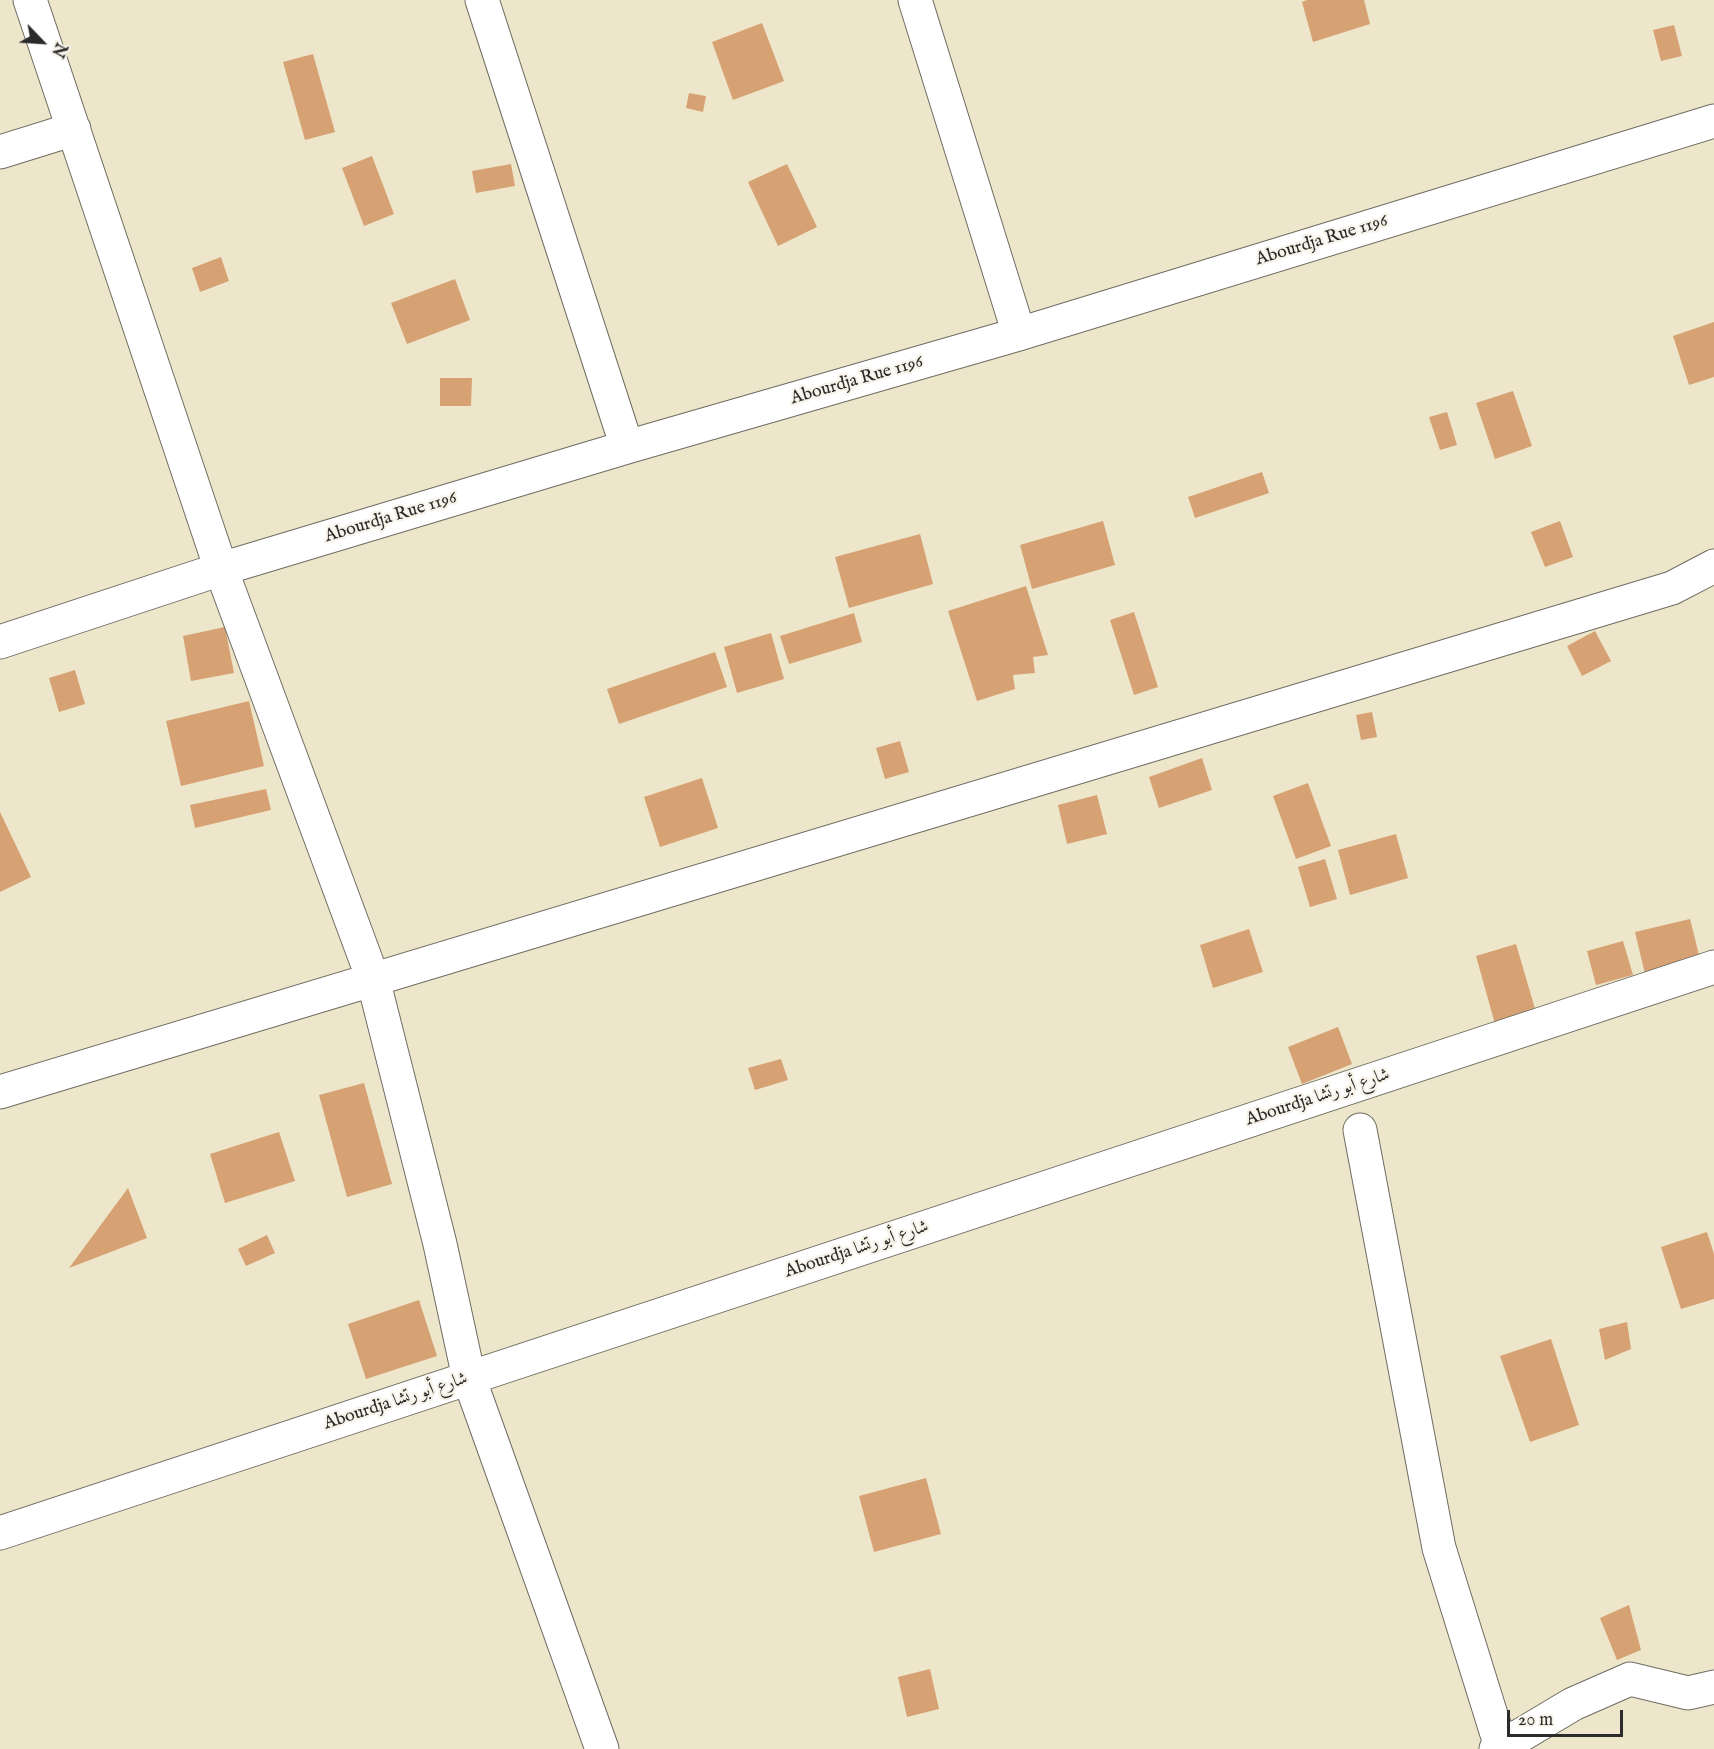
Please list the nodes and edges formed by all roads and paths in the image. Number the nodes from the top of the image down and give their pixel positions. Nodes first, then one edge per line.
1 (30, 0) edge
2 (482, 0) edge
3 (915, 0) edge
4 (1714, 121) edge
5 (74, 129) junction
6 (0, 152) edge
7 (1019, 334) junction
8 (627, 447) junction
9 (1714, 566) edge
10 (221, 569) junction
11 (1714, 585) edge
12 (1672, 588) junction
13 (0, 642) edge
14 (1714, 967) edge
15 (374, 979) junction
16 (0, 1092) edge
17 (1360, 1130) dead end
18 (469, 1378) junction
19 (0, 1533) edge
20 (1714, 1687) edge
21 (1499, 1748) edge
22 (602, 1749) edge

1 - 5 street
2 - 8 street
3 - 7 street
4 - 7 street, Abourdja Rue 1196
5 - 6 street
5 - 10 street
7 - 8 street, Abourdja Rue 1196
8 - 10 street, Abourdja Rue 1196
9 - 12 street
10 - 13 street, Abourdja Rue 1196
10 - 15 street
11 - 12 street
12 - 15 street
14 - 18 street, Abourdja شارع أبو رتشا
15 - 16 street
15 - 18 street
17 - 21 street
18 - 19 street, Abourdja شارع أبو رتشا
18 - 22 street
20 - 21 street

